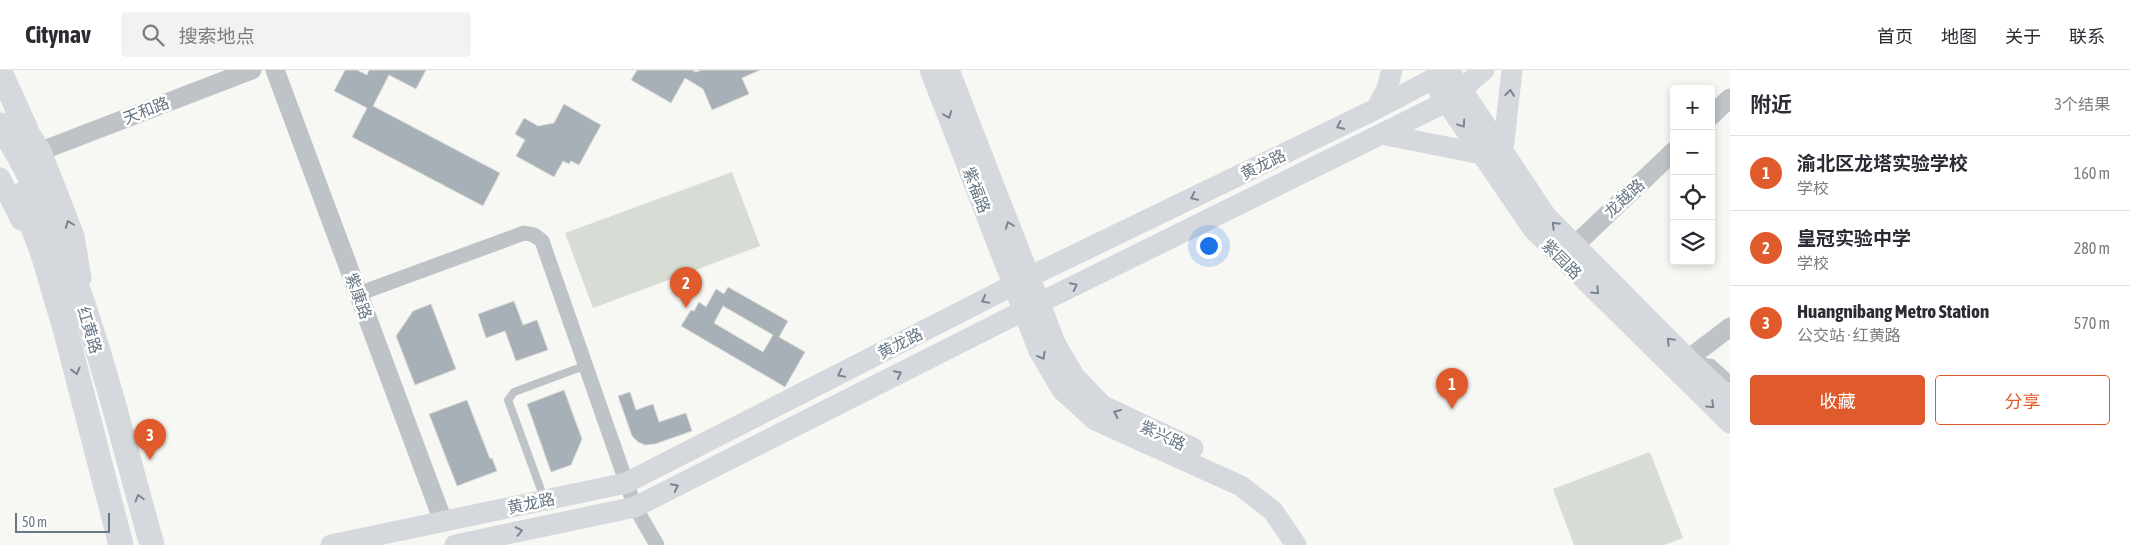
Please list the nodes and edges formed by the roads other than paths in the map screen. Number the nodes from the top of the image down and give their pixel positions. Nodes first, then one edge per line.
1 (252, 70) edge
2 (275, 70) edge
3 (930, 70) edge
4 (949, 70) edge
5 (1392, 70) edge
6 (1484, 70) edge
7 (1512, 70) edge
8 (0, 71) edge
9 (1437, 73) edge
10 (0, 89) edge
11 (1454, 96) junction
12 (1730, 98) edge
13 (1376, 109) junction
14 (1715, 112) edge
15 (0, 125) edge
16 (26, 128) junction
17 (1381, 134) junction
18 (41, 151) junction
19 (1503, 151) junction
20 (0, 153) edge
21 (1482, 154) junction
22 (1670, 155) edge
23 (0, 178) edge
24 (34, 203) junction
25 (1575, 245) junction
26 (1018, 249) junction
27 (1056, 264) junction
28 (1021, 281) junction
29 (358, 294) junction
30 (1031, 307) junction
31 (78, 327) junction
32 (1730, 327) edge
33 (1688, 359) junction
34 (584, 366) junction
35 (1730, 379) edge
36 (1730, 399) edge
37 (1730, 423) edge
38 (626, 483) junction
39 (544, 500) junction
40 (635, 507) junction
41 (443, 521) junction
42 (467, 544) edge
43 (121, 545) edge
44 (152, 545) edge
45 (331, 545) edge
46 (657, 545) edge
47 (1296, 545) edge
48 (1312, 545) edge

1 - 18 street, 天和路
2 - 29 street, 紫康路
3 -> 28 main road, 紫福路
26 -> 4 main road, 紫福路
5 - 13 main road
6 - 11 main road, 黄龙路
19 -> 7 main road
8 - 16 main road
9 - 11 main road, 紫园路
9 - 13 main road, 黄龙路
10 - 16 main road
11 - 17 main road, 黄龙路
11 - 19 main road, 紫园路
11 -> 21 main road, 紫园路
12 - 14 street
13 -> 27 main road, 黄龙路
15 - 24 highway, 红黄路
16 - 18 main road
17 - 21 main road
30 -> 17 main road, 黄龙路
31 -> 18 main road
25 -> 19 main road, 紫园路
20 - 24 highway, 红黄路
21 -> 37 main road, 紫园路
22 - 25 street, 龙越路
23 - 31 main road
24 - 31 highway, 红黄路
33 -> 25 main road, 紫园路
26 - 27 main road
26 - 28 main road, 紫福路
27 - 28 main road, 黄龙路
28 - 30 main road, 紫福路
28 -> 38 main road, 黄龙路
29 - 34 street
29 - 41 street, 紫康路
40 -> 30 main road, 黄龙路
30 -> 47 main road, 紫兴路
48 -> 30 main road, 紫兴路
31 -> 43 highway, 红黄路
44 -> 31 highway, 红黄路
32 - 33 street
33 - 35 lane
33 - 36 main road, 紫园路
34 - 38 street
34 - 39 lane
38 - 39 main road, 黄龙路
38 - 40 street
39 - 41 main road, 黄龙路
42 -> 40 main road, 黄龙路
40 - 46 street
41 - 45 main road, 黄龙路

